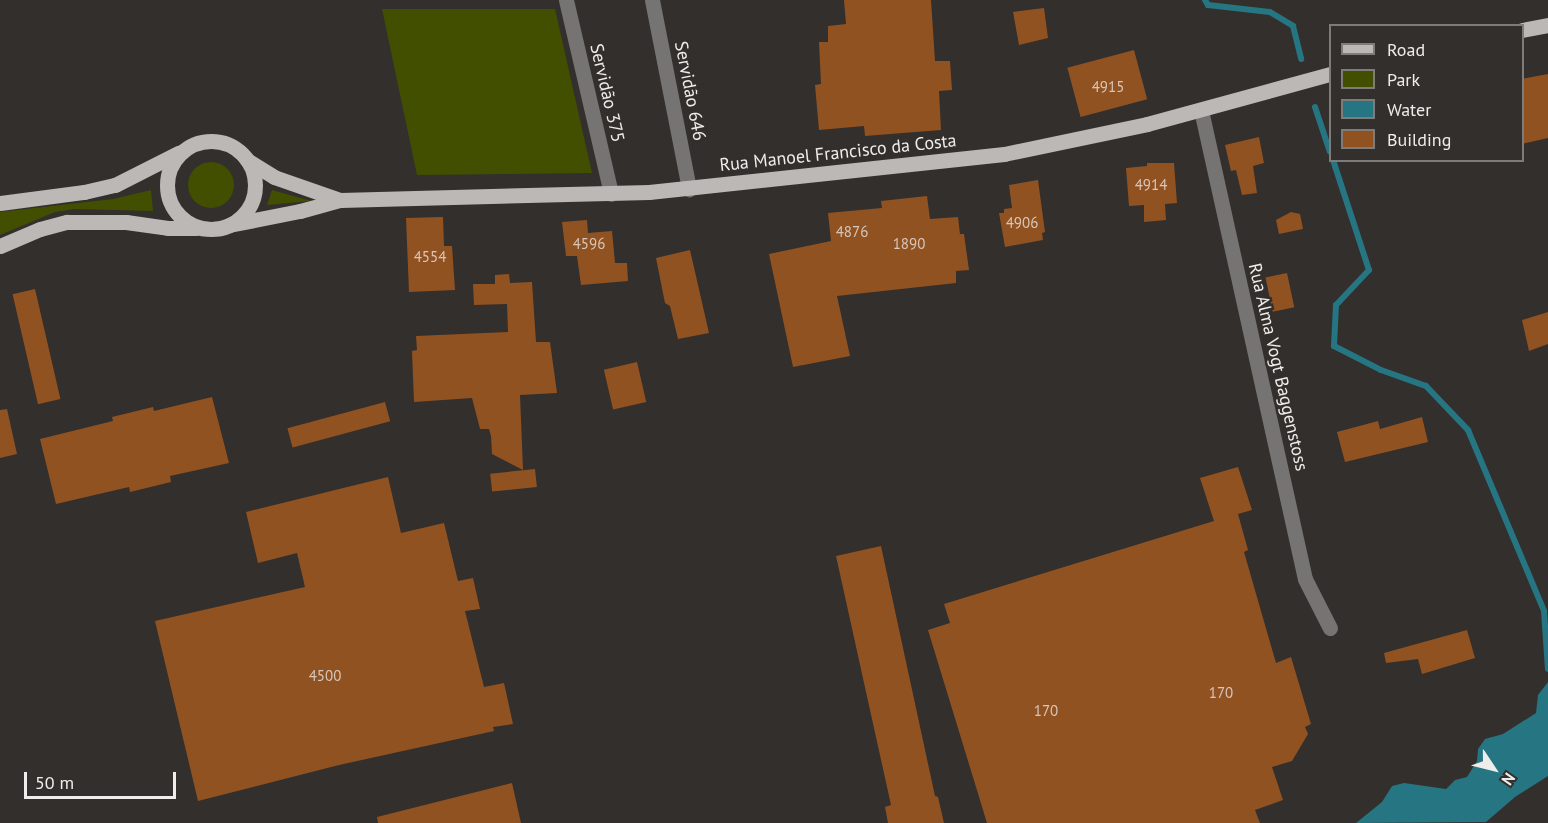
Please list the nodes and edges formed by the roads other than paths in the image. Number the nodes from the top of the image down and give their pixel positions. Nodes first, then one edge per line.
1 (566, 0) edge
2 (652, 0) edge
3 (1548, 25) edge
4 (1524, 30) edge
5 (1329, 74) edge
6 (1201, 110) junction
7 (184, 150) junction
8 (246, 160) junction
9 (688, 189) junction
10 (610, 194) junction
11 (340, 200) junction
12 (0, 203) edge
13 (229, 225) junction
14 (201, 228) junction
15 (0, 246) edge
16 (1330, 628) dead end

1 - 10 street, Servidão 375
2 - 9 street, Servidão 646
3 - 4 main road
5 - 6 main road, Rua Manoel Francisco da Costa
6 - 9 main road, Rua Manoel Francisco da Costa
6 - 16 street, Rua Alma Vogt Baggenstoss
7 - 8 main road
7 - 12 main road
7 - 14 main road
8 - 11 main road, Rua Manoel Francisco da Costa
8 - 13 main road
9 - 10 main road, Rua Manoel Francisco da Costa
10 - 11 main road, Rua Manoel Francisco da Costa
11 - 13 main road, Rua Manoel Francisco da Costa
13 - 14 main road
14 - 15 main road

